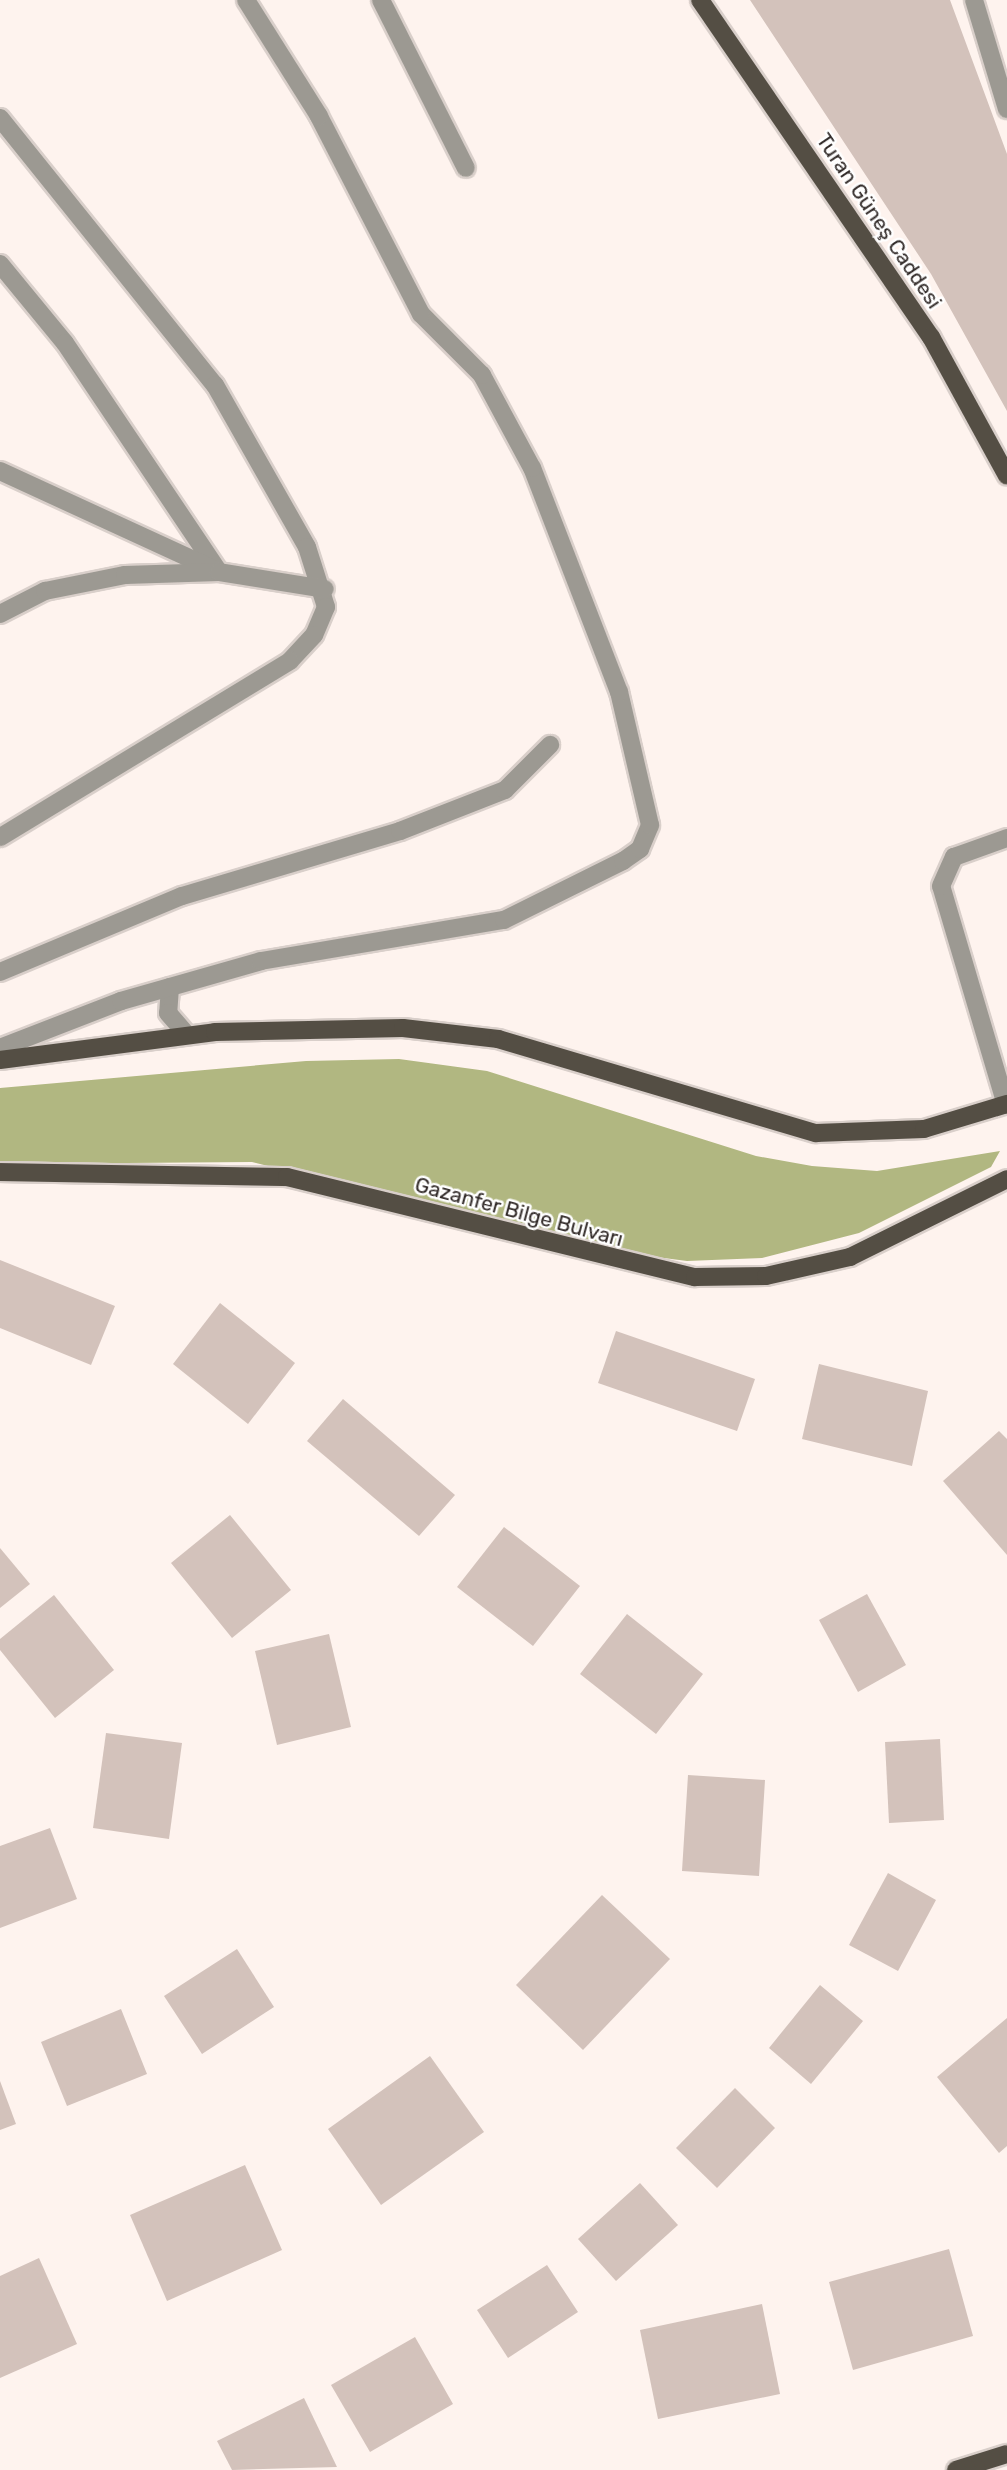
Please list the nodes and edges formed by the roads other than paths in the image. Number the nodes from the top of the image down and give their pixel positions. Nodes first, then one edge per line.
1 (246, 0) edge
2 (381, 0) edge
3 (700, 0) edge
4 (974, 0) edge
5 (1007, 109) edge
6 (0, 118) edge
7 (466, 169) dead end
8 (0, 264) edge
9 (0, 471) edge
10 (1007, 476) edge
11 (219, 572) junction
12 (325, 589) junction
13 (0, 614) edge
14 (550, 746) dead end
15 (0, 837) edge
16 (1007, 838) edge
17 (0, 972) edge
18 (170, 987) junction
19 (186, 1034) junction
20 (0, 1048) edge
21 (0, 1060) edge
22 (1007, 1104) edge
23 (0, 1172) edge
24 (1007, 1179) edge
25 (1007, 2454) edge
26 (957, 2470) edge

1 - 18 street
2 - 7 street
3 - 10 main road, Turan Güneş Caddesi
4 - 5 street
6 - 12 street
8 - 11 street
9 - 11 street
11 - 12 street
11 - 13 street
12 - 15 street
14 - 17 street
16 - 22 street
18 - 19 street
18 - 20 street
19 - 21 main road
19 - 22 main road
23 - 24 main road, Gazanfer Bilge Bulvarı
25 - 26 main road

